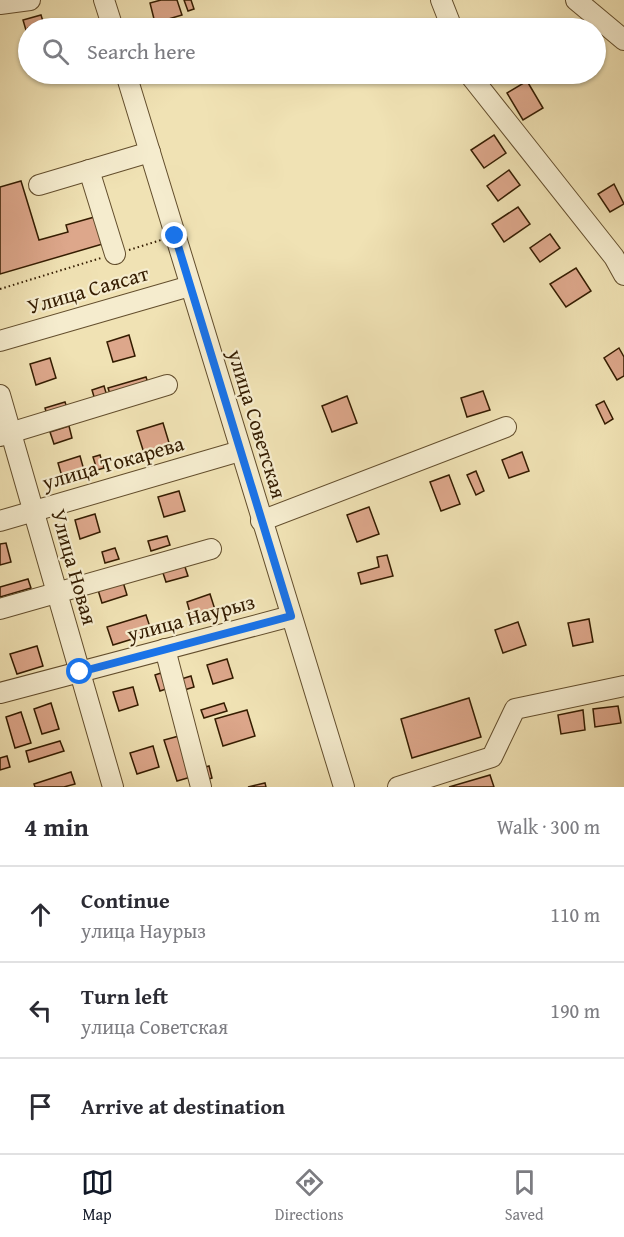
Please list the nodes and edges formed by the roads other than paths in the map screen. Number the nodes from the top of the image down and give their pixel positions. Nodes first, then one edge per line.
1 (30, 0) edge
2 (104, 0) edge
3 (441, 0) edge
4 (576, 0) edge
5 (0, 4) edge
6 (110, 18) edge
7 (448, 18) edge
8 (598, 18) edge
9 (606, 25) edge
10 (624, 40) edge
11 (129, 84) edge
12 (477, 84) edge
13 (150, 152) junction
14 (90, 170) junction
15 (39, 185) dead end
16 (115, 254) road end
17 (619, 254) edge
18 (624, 275) edge
19 (190, 286) junction
20 (0, 341) edge
21 (167, 385) dead end
22 (0, 395) edge
23 (506, 427) dead end
24 (5, 434) edge
25 (240, 451) junction
26 (34, 512) junction
27 (0, 521) edge
28 (261, 521) junction
29 (211, 549) dead end
30 (57, 593) junction
31 (0, 609) edge
32 (291, 616) junction
33 (165, 650) junction
34 (80, 672) junction
35 (624, 686) edge
36 (0, 693) edge
37 (113, 787) edge
38 (201, 787) edge
39 (344, 787) edge
40 (398, 787) edge

1 - 5 street
2 - 6 street
3 - 7 street
4 - 8 street
9 - 10 street
11 - 13 street, улица Советская
12 - 17 street
13 - 14 street
13 - 19 street, улица Советская
14 - 15 street
14 - 16 street
17 - 18 street
19 - 20 street, Улица Саясат
19 - 25 street, улица Советская
21 - 24 street
22 - 24 street, Улица Новая
23 - 28 street
24 - 26 street, Улица Новая
25 - 26 street, улица Токарева
25 - 28 street, улица Советская
26 - 27 street, улица Токарева
26 - 30 street, Улица Новая
28 - 32 street, улица Советская
29 - 30 street
30 - 31 street
30 - 34 street, Улица Новая
32 - 33 street, улица Наурыз
32 - 39 street, улица Советская
33 - 34 street, улица Наурыз
33 - 38 street
34 - 36 street, улица Наурыз
34 - 37 street, Улица Новая
35 - 40 street

